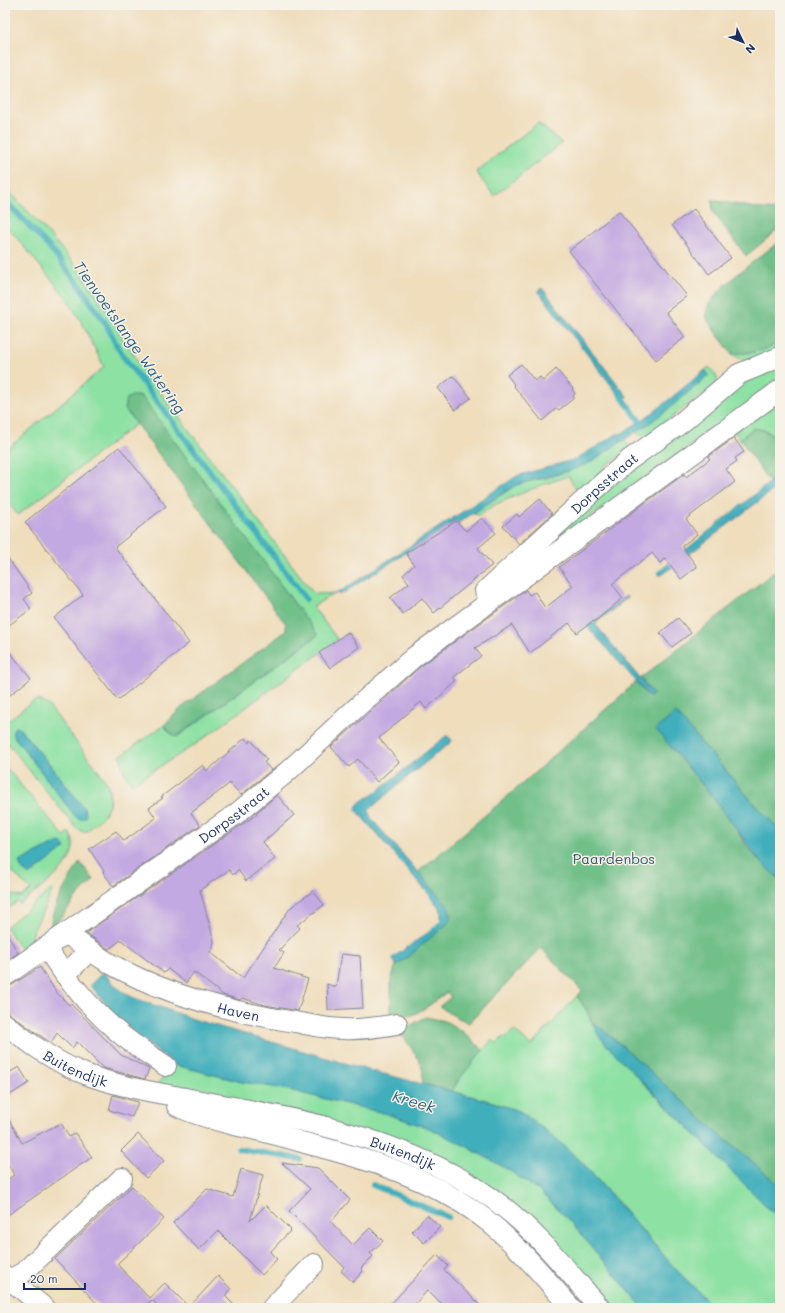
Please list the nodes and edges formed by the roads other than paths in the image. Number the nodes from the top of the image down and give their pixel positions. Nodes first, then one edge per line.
1 (780, 357) edge
2 (780, 390) edge
3 (447, 632) junction
4 (66, 933) junction
5 (46, 947) junction
6 (90, 950) junction
7 (65, 975) junction
8 (5, 976) edge
9 (5, 1024) edge
10 (397, 1024) dead end
11 (166, 1066) dead end
12 (156, 1094) junction
13 (122, 1178) dead end
14 (314, 1264) dead end
15 (6, 1278) edge
16 (45, 1308) edge
17 (272, 1308) edge
18 (571, 1308) edge
19 (600, 1308) edge

1 - 3 street, Dorpsstraat
2 - 3 street, Dorpsstraat
3 - 4 street, Dorpsstraat
4 - 5 street, Dorpsstraat
4 - 6 street, Haven
5 - 7 street
5 - 8 street, Dorpsstraat
6 - 7 street
6 - 10 street, Haven
7 - 11 street
9 - 12 street, Buitendijk
12 - 18 street, Buitendijk
12 - 19 street, Buitendijk
13 - 15 street
14 - 17 street
15 - 16 street

